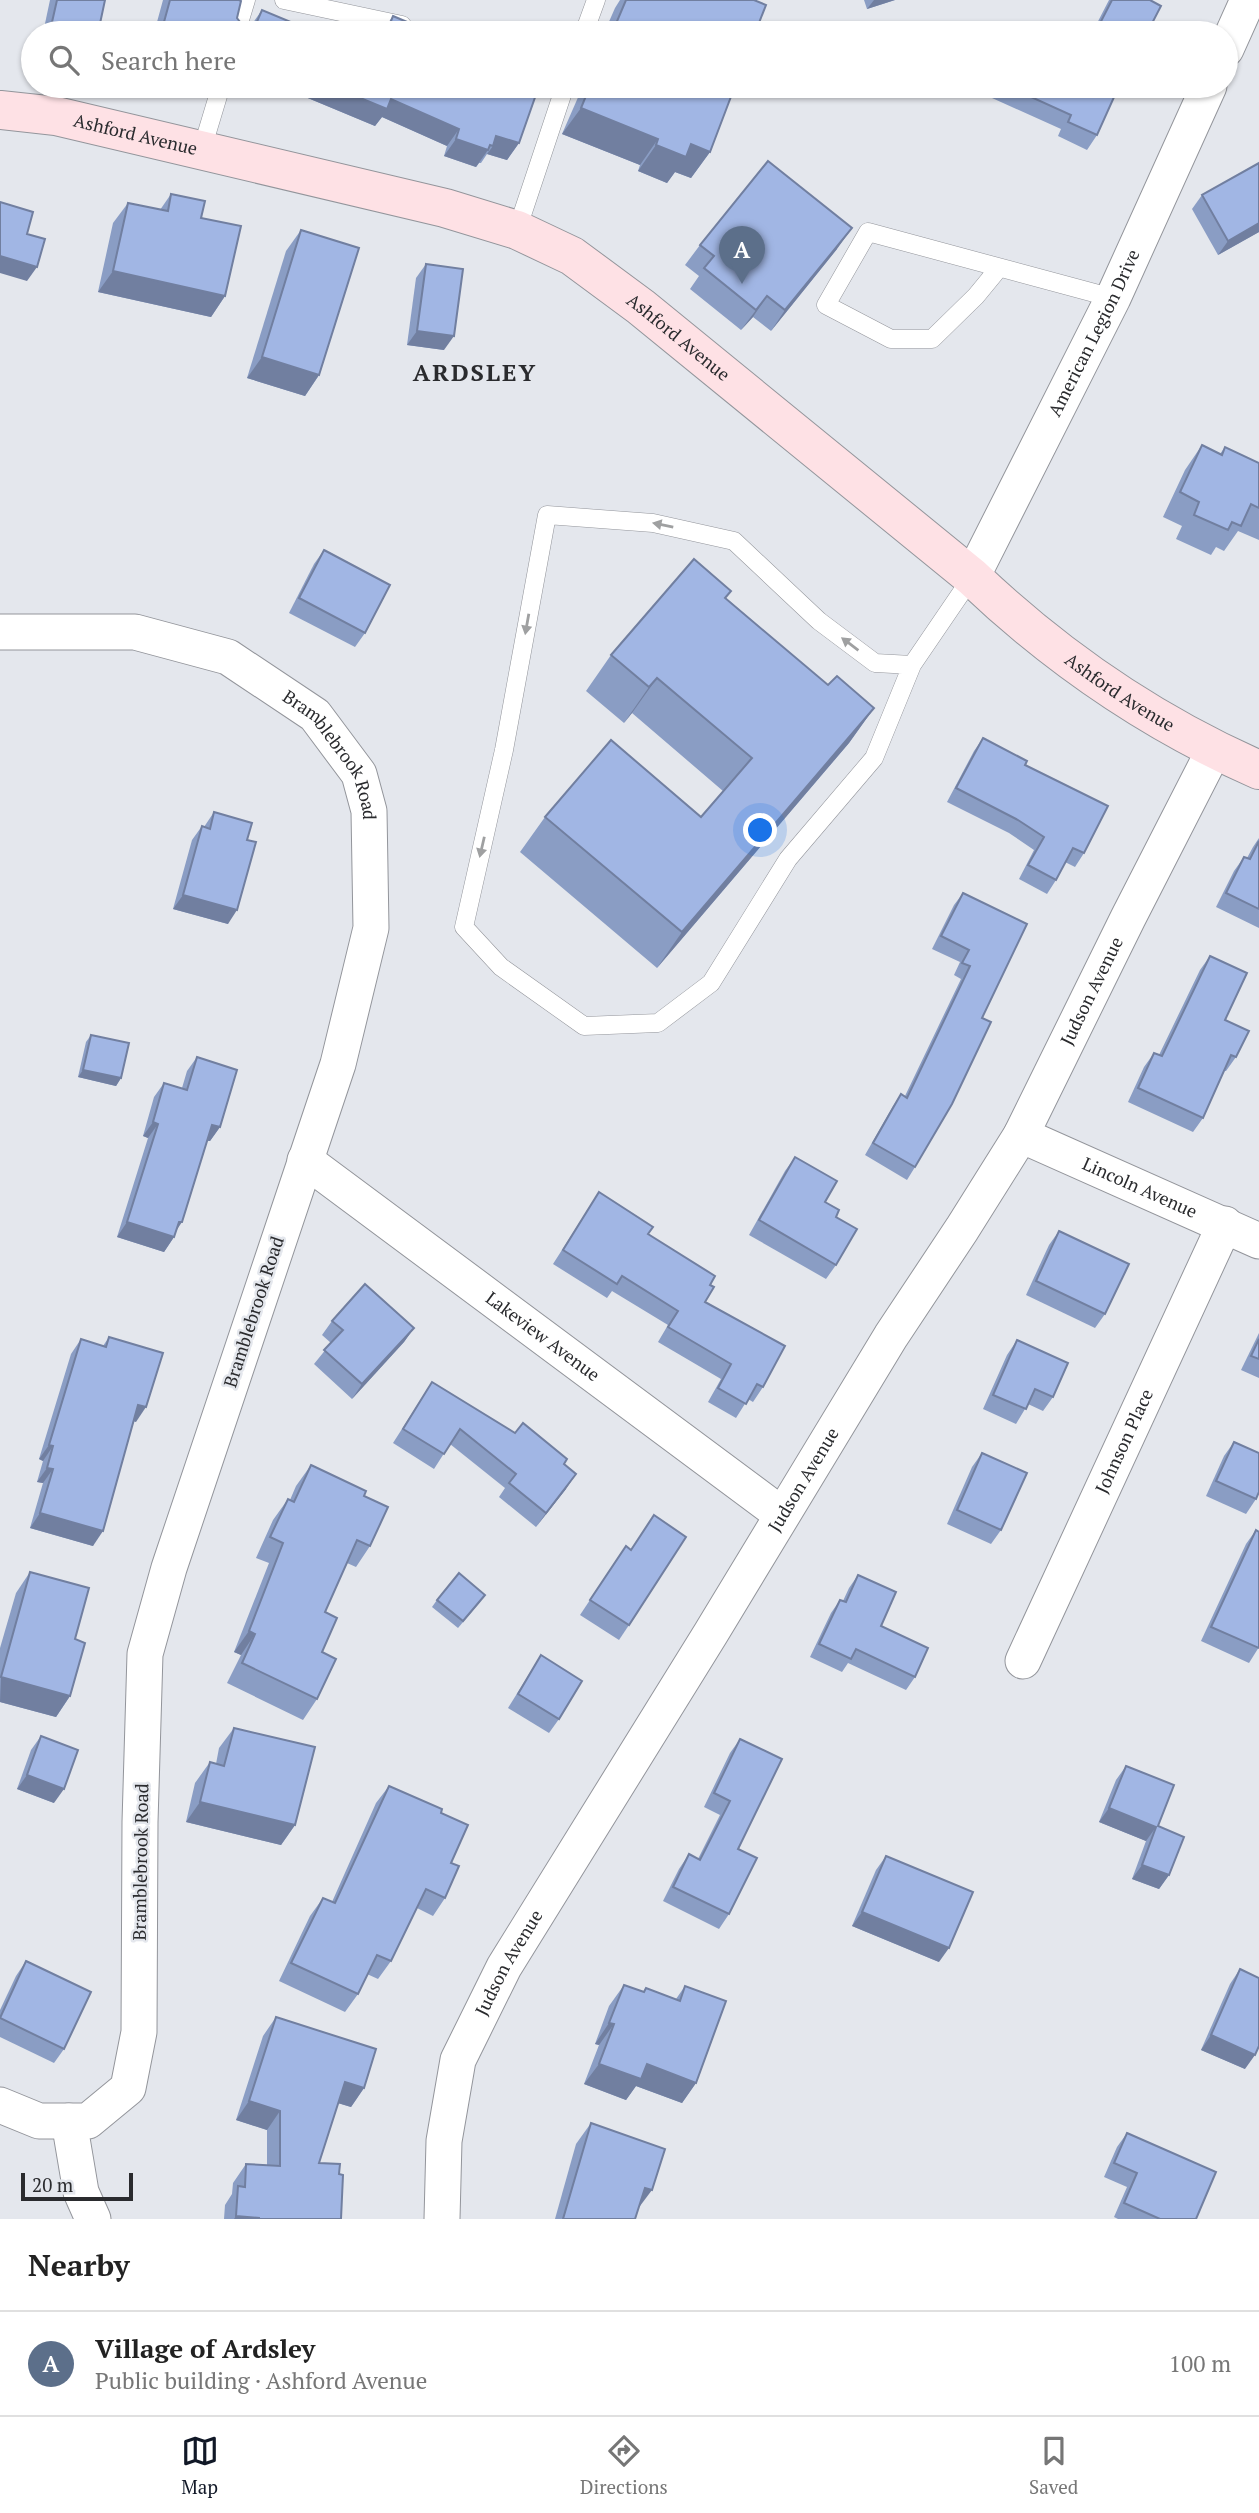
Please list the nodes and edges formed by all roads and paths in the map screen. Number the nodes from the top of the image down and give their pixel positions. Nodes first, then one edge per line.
1 (246, 0) edge
2 (284, 0) edge
3 (596, 0) edge
4 (1248, 0) edge
5 (240, 21) edge
6 (383, 21) edge
7 (588, 21) edge
8 (1238, 22) edge
9 (217, 98) edge
10 (561, 98) edge
11 (1204, 98) edge
12 (0, 110) edge
13 (202, 149) junction
14 (517, 230) junction
15 (999, 268) junction
16 (1113, 299) junction
17 (972, 577) junction
18 (0, 632) edge
19 (912, 665) junction
20 (1214, 750) junction
21 (1259, 770) edge
22 (1021, 1135) junction
23 (305, 1160) junction
24 (1225, 1224) junction
25 (1259, 1241) edge
26 (781, 1514) junction
27 (1023, 1661) dead end
28 (0, 2105) edge
29 (69, 2121) junction
30 (93, 2219) edge
31 (442, 2219) edge

1 - 5 lane
2 - 6 lane
3 - 7 lane
4 - 8 street
9 - 13 lane
10 - 14 lane
11 - 16 street, American Legion Drive
12 - 13 main road, Ashford Avenue
13 - 14 main road, Ashford Avenue
14 - 17 main road, Ashford Avenue
15 - 15 lane
15 - 16 lane
16 - 17 street, American Legion Drive
17 - 19 lane
17 - 20 main road, Ashford Avenue
18 - 23 street, Bramblebrook Road
19 -> 19 lane
20 - 21 main road, Ashford Avenue
20 - 22 street, Judson Avenue
22 - 24 street, Lincoln Avenue
22 - 26 street, Judson Avenue
23 - 26 street, Lakeview Avenue
23 - 29 street, Bramblebrook Road
24 - 25 street, Lincoln Avenue
24 - 27 street, Johnson Place
26 - 31 street, Judson Avenue
28 - 29 street
29 - 30 street

